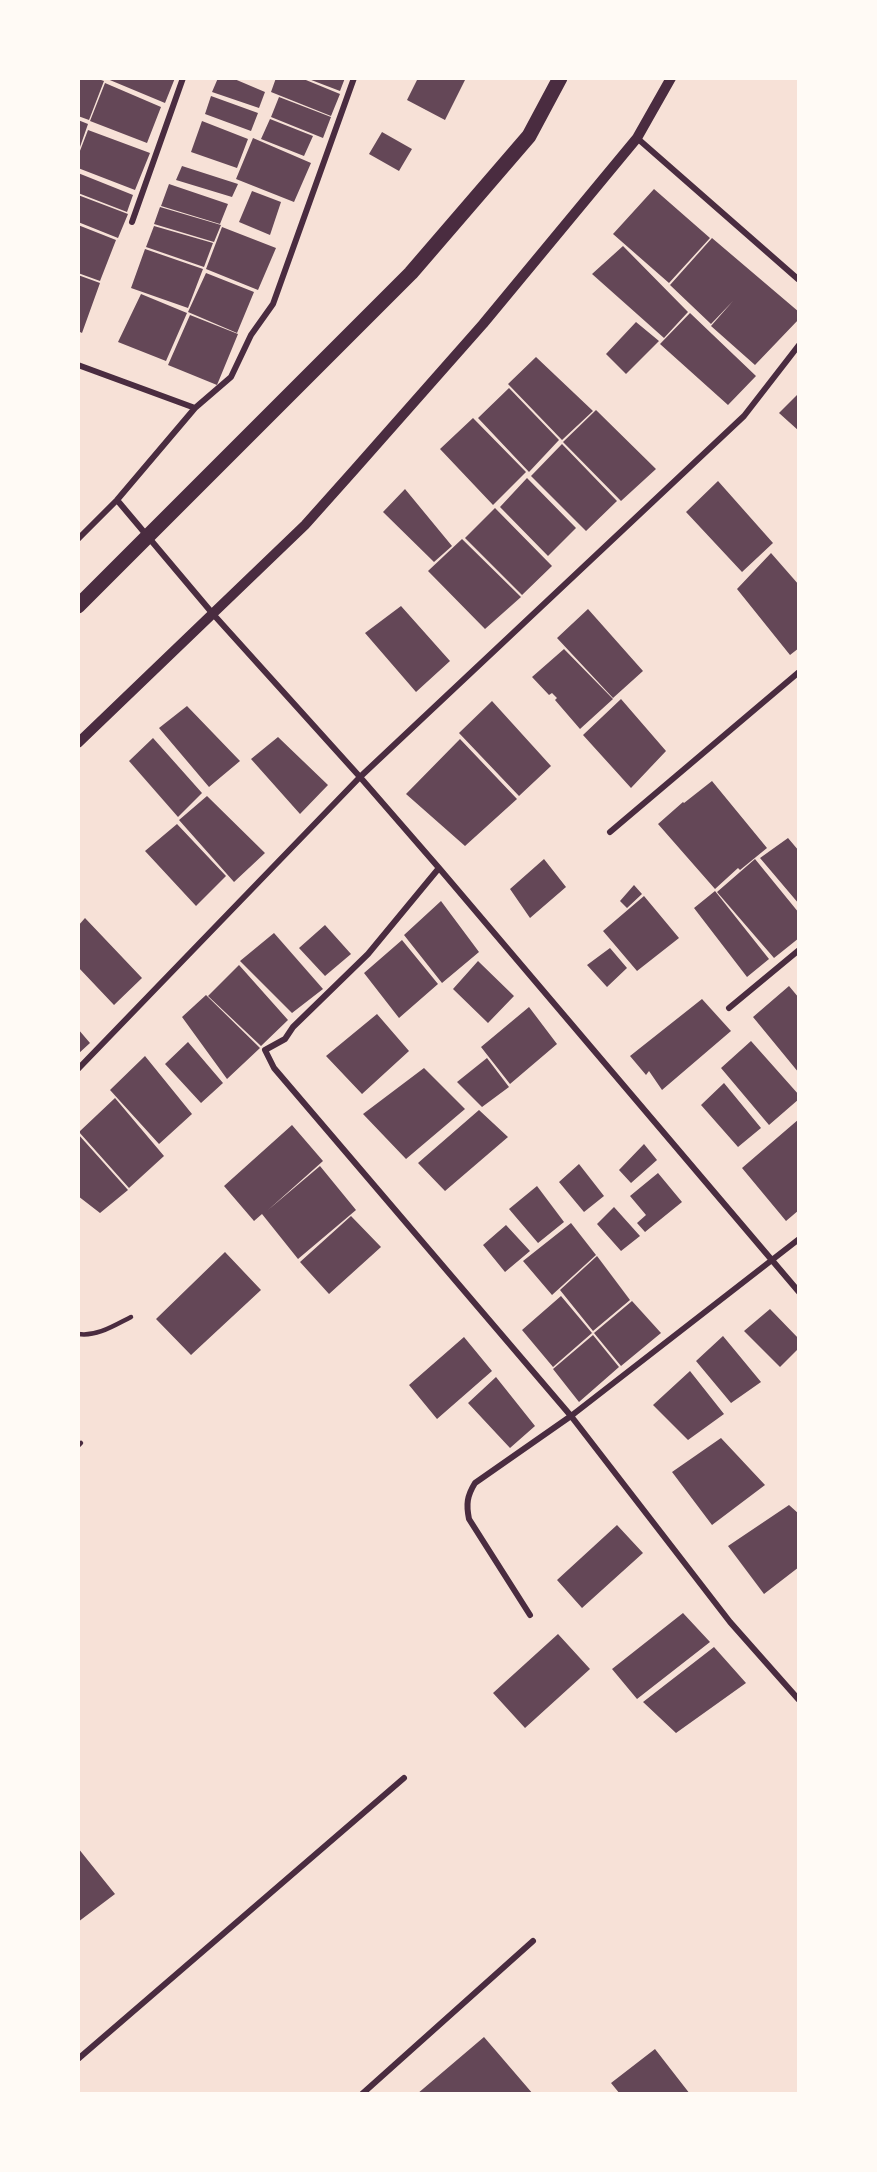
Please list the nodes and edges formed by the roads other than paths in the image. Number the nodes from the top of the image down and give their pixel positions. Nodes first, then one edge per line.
1 (183, 78) edge
2 (354, 78) edge
3 (560, 78) edge
4 (671, 78) edge
5 (637, 138) junction
6 (132, 222) dead end
7 (799, 280) edge
8 (799, 345) edge
9 (78, 365) edge
10 (195, 408) junction
11 (117, 500) junction
12 (78, 539) edge
13 (78, 606) edge
14 (213, 614) junction
15 (796, 675) edge
16 (799, 684) edge
17 (78, 743) edge
18 (360, 777) junction
19 (610, 831) dead end
20 (439, 868) junction
21 (799, 950) edge
22 (729, 1008) dead end
23 (78, 1068) edge
24 (799, 1239) edge
25 (773, 1260) junction
26 (799, 1292) edge
27 (131, 1317) dead end
28 (78, 1334) edge
29 (571, 1416) junction
30 (530, 1615) dead end
31 (799, 1700) edge
32 (404, 1778) dead end
33 (533, 1941) dead end
34 (78, 2059) edge
35 (362, 2094) edge

1 - 6 street
2 - 10 street
3 - 13 main road
4 - 5 street
5 - 7 street
5 - 14 street
8 - 18 street
9 - 10 street
10 - 11 street
11 - 12 street
11 - 14 street
14 - 17 street
14 - 18 street
15 - 16 street
15 - 19 street
18 - 20 street
18 - 23 street
20 - 25 street
20 - 29 street
21 - 22 street
24 - 25 street
25 - 26 street
25 - 29 street
27 - 28 lane
29 - 30 street
29 - 31 street
32 - 34 street
33 - 35 street

